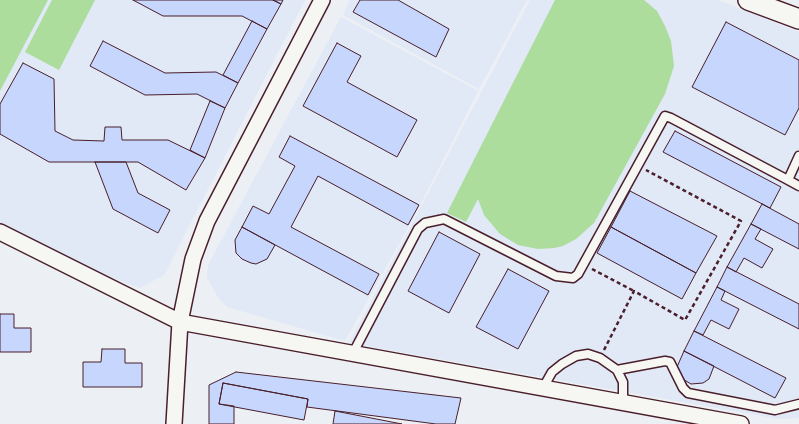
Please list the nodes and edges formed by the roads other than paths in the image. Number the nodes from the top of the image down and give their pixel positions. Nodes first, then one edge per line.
1 (322, 0) edge
2 (748, 0) edge
3 (799, 19) edge
4 (799, 156) edge
5 (788, 180) junction
6 (799, 186) edge
7 (0, 232) edge
8 (180, 322) junction
9 (353, 353) junction
10 (617, 370) junction
11 (543, 388) junction
12 (623, 402) junction
13 (799, 404) edge
14 (174, 424) edge
15 (741, 424) edge

1 - 8 street
2 - 3 street
4 - 5 lane
5 - 6 lane
5 - 9 lane
7 - 8 street
8 - 9 street
8 - 14 street
9 - 11 street
10 - 11 lane
10 - 12 lane
10 - 13 lane
11 - 12 street
12 - 15 street

